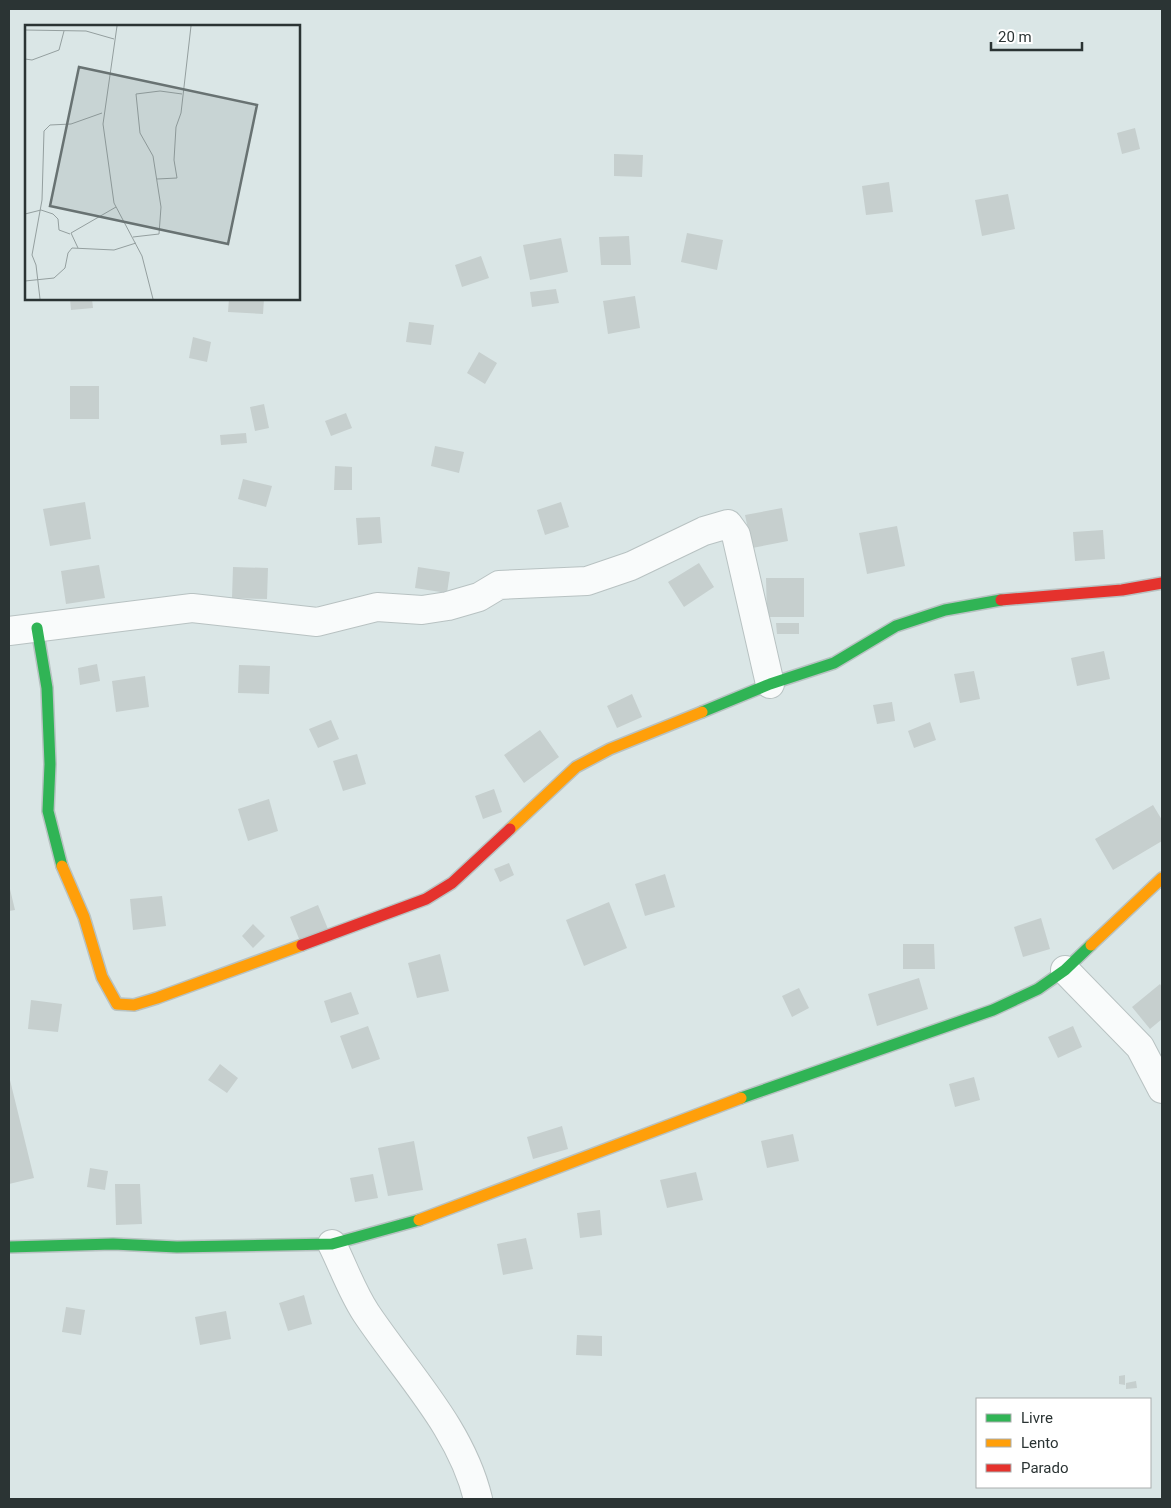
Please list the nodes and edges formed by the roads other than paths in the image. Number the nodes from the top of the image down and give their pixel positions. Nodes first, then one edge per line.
1 (1162, 583) edge
2 (37, 628) junction
3 (9, 630) edge
4 (770, 684) junction
5 (1162, 878) edge
6 (1065, 970) junction
7 (1162, 1089) edge
8 (332, 1244) junction
9 (9, 1247) edge
10 (478, 1499) edge

1 - 4 street
2 - 3 street
2 - 4 street
2 - 4 street
5 - 6 street
6 - 7 street
6 - 8 street
8 - 9 street
8 - 10 street

